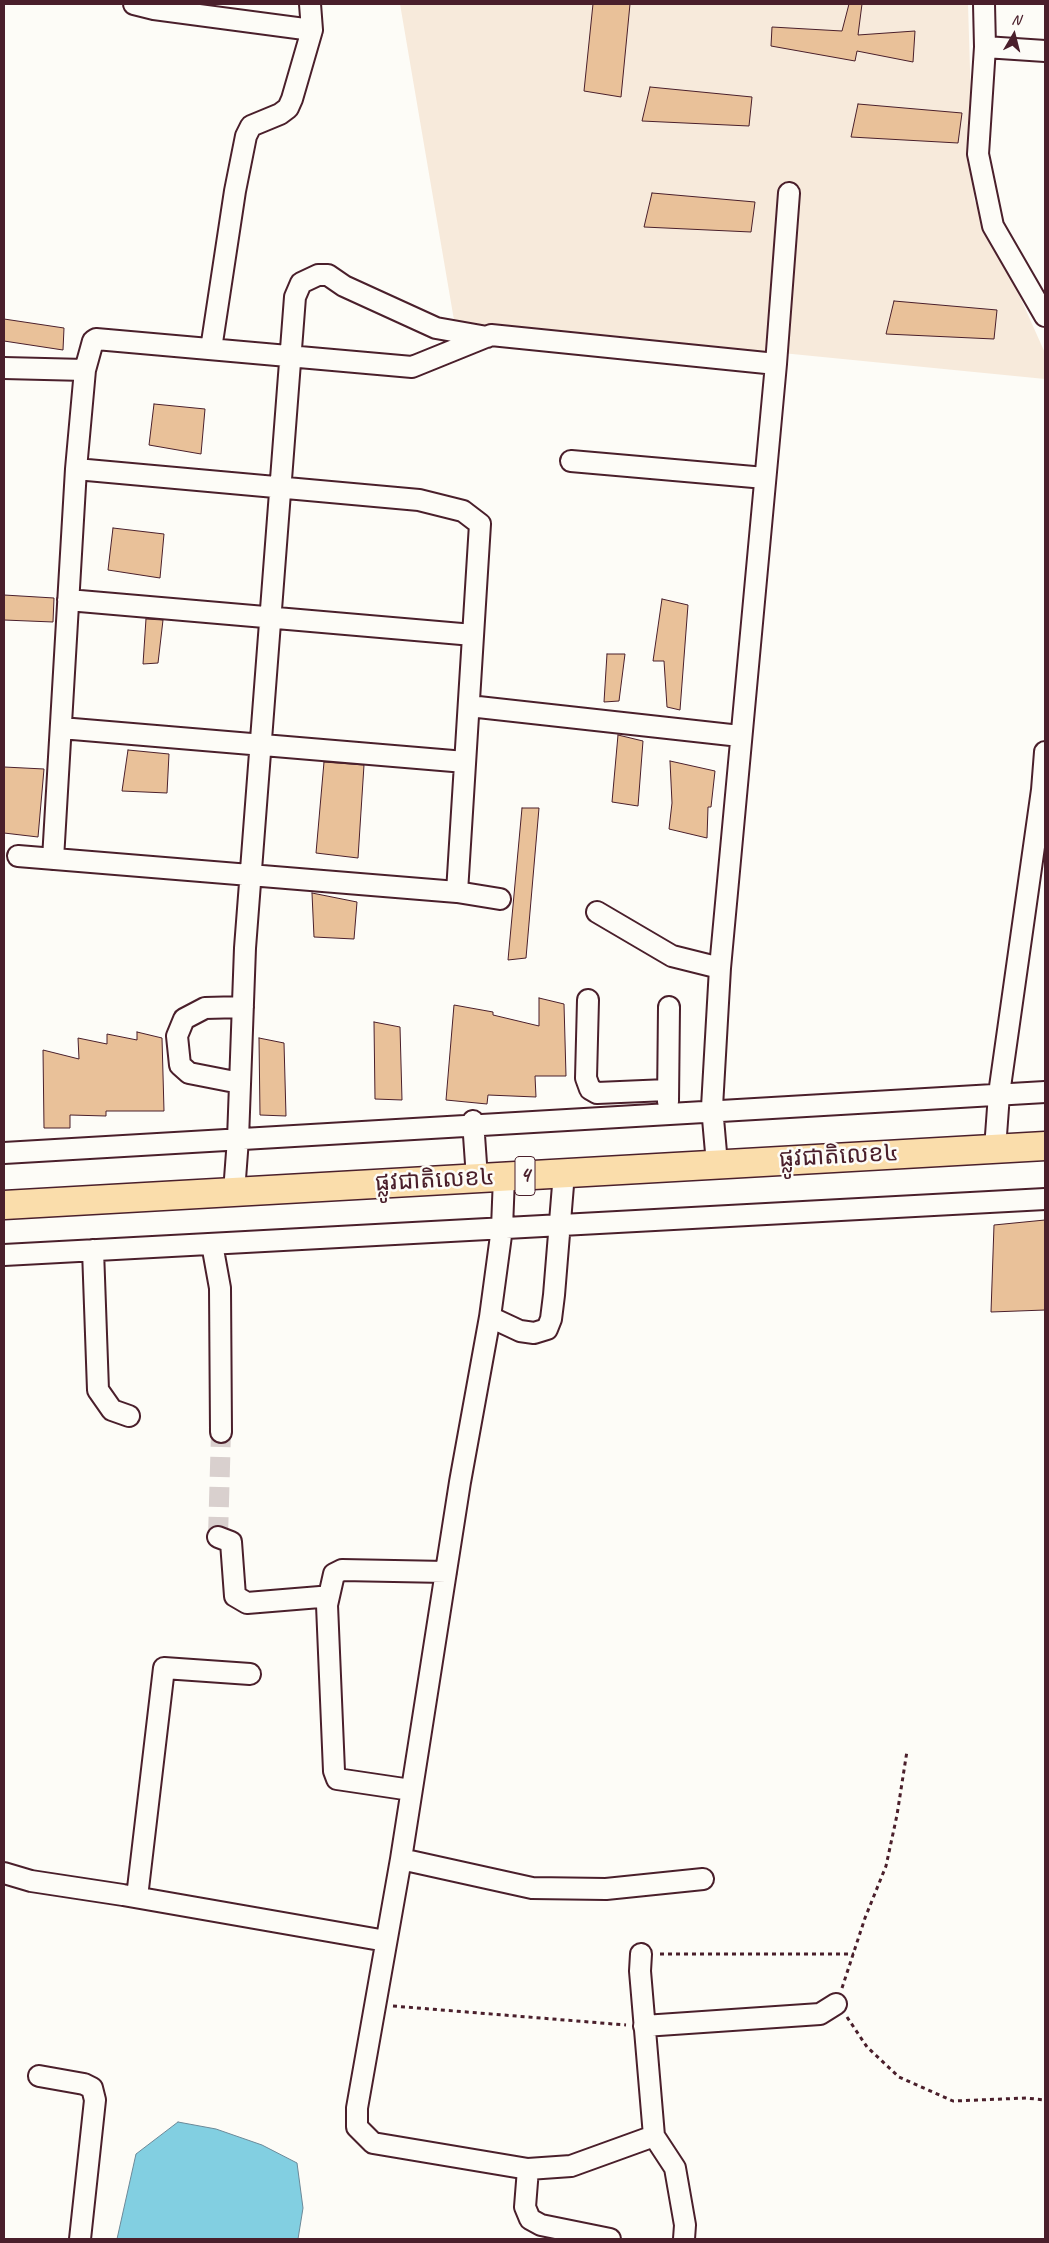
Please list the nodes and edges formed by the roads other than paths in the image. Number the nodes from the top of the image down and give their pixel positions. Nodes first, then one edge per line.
1 (134, 4) edge
2 (310, 4) edge
3 (984, 4) edge
4 (312, 30) junction
5 (985, 47) junction
6 (1045, 51) edge
7 (790, 193) dead end
8 (1045, 316) edge
9 (487, 337) junction
10 (211, 349) junction
11 (290, 356) junction
12 (776, 364) junction
13 (4, 368) edge
14 (85, 370) junction
15 (571, 461) dead end
16 (76, 469) junction
17 (765, 478) junction
18 (280, 487) junction
19 (68, 600) junction
20 (270, 617) junction
21 (473, 634) junction
22 (469, 706) junction
23 (61, 728) junction
24 (740, 736) junction
25 (260, 745) junction
26 (1045, 752) edge
27 (465, 762) junction
28 (1044, 790) edge
29 (18, 856) dead end
30 (53, 859) junction
31 (250, 875) junction
32 (457, 892) junction
33 (500, 899) dead end
34 (597, 912) dead end
35 (720, 968) junction
36 (588, 1000) dead end
37 (243, 1007) junction
38 (669, 1007) dead end
39 (240, 1083) junction
40 (667, 1090) junction
41 (1045, 1092) edge
42 (999, 1094) junction
43 (713, 1111) junction
44 (668, 1114) junction
45 (474, 1123) junction
46 (238, 1139) junction
47 (1045, 1146) edge
48 (995, 1148) junction
49 (4, 1153) edge
50 (717, 1164) junction
51 (564, 1173) junction
52 (504, 1177) junction
53 (477, 1178) junction
54 (234, 1192) junction
55 (1045, 1199) edge
56 (4, 1205) edge
57 (560, 1225) junction
58 (502, 1228) junction
59 (212, 1244) junction
60 (93, 1250) junction
61 (4, 1255) edge
62 (490, 1317) junction
63 (129, 1416) dead end
64 (220, 1432) tunnel mouth
65 (218, 1537) tunnel mouth
66 (446, 1572) junction
67 (327, 1605) junction
68 (250, 1674) dead end
69 (411, 1790) junction
70 (401, 1859) junction
71 (4, 1873) edge
72 (702, 1879) dead end
73 (137, 1897) junction
74 (386, 1941) junction
75 (641, 1954) road end
76 (836, 2004) road end
77 (644, 2026) junction
78 (39, 2076) dead end
79 (654, 2136) junction
80 (528, 2169) junction
81 (80, 2239) edge
82 (610, 2239) edge
83 (684, 2239) edge

1 - 4 street
2 - 4 street
3 - 5 street
4 - 10 street
5 - 6 street
5 - 8 street
7 - 12 street
9 - 11 street
9 - 11 street
9 - 12 street
10 - 11 street
10 - 14 street
11 - 18 street
12 - 17 street
13 - 14 street
14 - 16 street
15 - 17 street
16 - 18 street
16 - 19 street
17 - 24 street
18 - 20 street
18 - 21 street
19 - 20 street
19 - 23 street
20 - 21 street
20 - 25 street
21 - 22 street
22 - 24 street
22 - 27 street
23 - 25 street
23 - 30 street
24 - 35 street
25 - 27 street
25 - 31 street
26 - 28 street
27 - 32 street
28 - 42 street
29 - 30 street
30 - 31 street
31 - 32 street
31 - 37 street
32 - 33 street
34 - 35 street
35 - 43 street
36 - 40 street
37 - 39 street
37 - 39 street
38 - 40 street
39 - 46 street
40 - 44 street
41 - 42 street
42 - 43 street
42 - 48 street
43 - 44 street
43 - 50 street
44 - 45 street
45 - 46 street
45 - 53 street
46 - 49 street
46 - 54 street
47 - 48 highway, ផ្លូវជាតិលេខ៤ / 4
48 - 50 highway, ផ្លូវជាតិលេខ៤ / 4
50 - 51 highway, ផ្លូវជាតិលេខ៤ / 4
51 - 52 highway, ផ្លូវជាតិលេខ៤ / 4
51 - 57 street
52 - 53 highway, ផ្លូវជាតិលេខ៤ / 4
52 - 58 street
53 - 54 highway, ផ្លូវជាតិលេខ៤ / 4
54 - 56 highway, ផ្លូវជាតិលេខ៤ / 4
55 - 57 street
57 - 58 street
57 - 62 street
58 - 59 street
58 - 62 street
59 - 60 street
59 - 64 street
60 - 61 street
60 - 63 street
62 - 66 street
65 - 67 street
66 - 67 street
66 - 69 street
67 - 69 street
68 - 73 street
69 - 70 street
70 - 72 street
70 - 74 street
71 - 73 street
73 - 74 street
74 - 80 street
75 - 77 street
76 - 77 street
77 - 79 street
78 - 81 street
79 - 80 street
79 - 83 street
80 - 82 street

